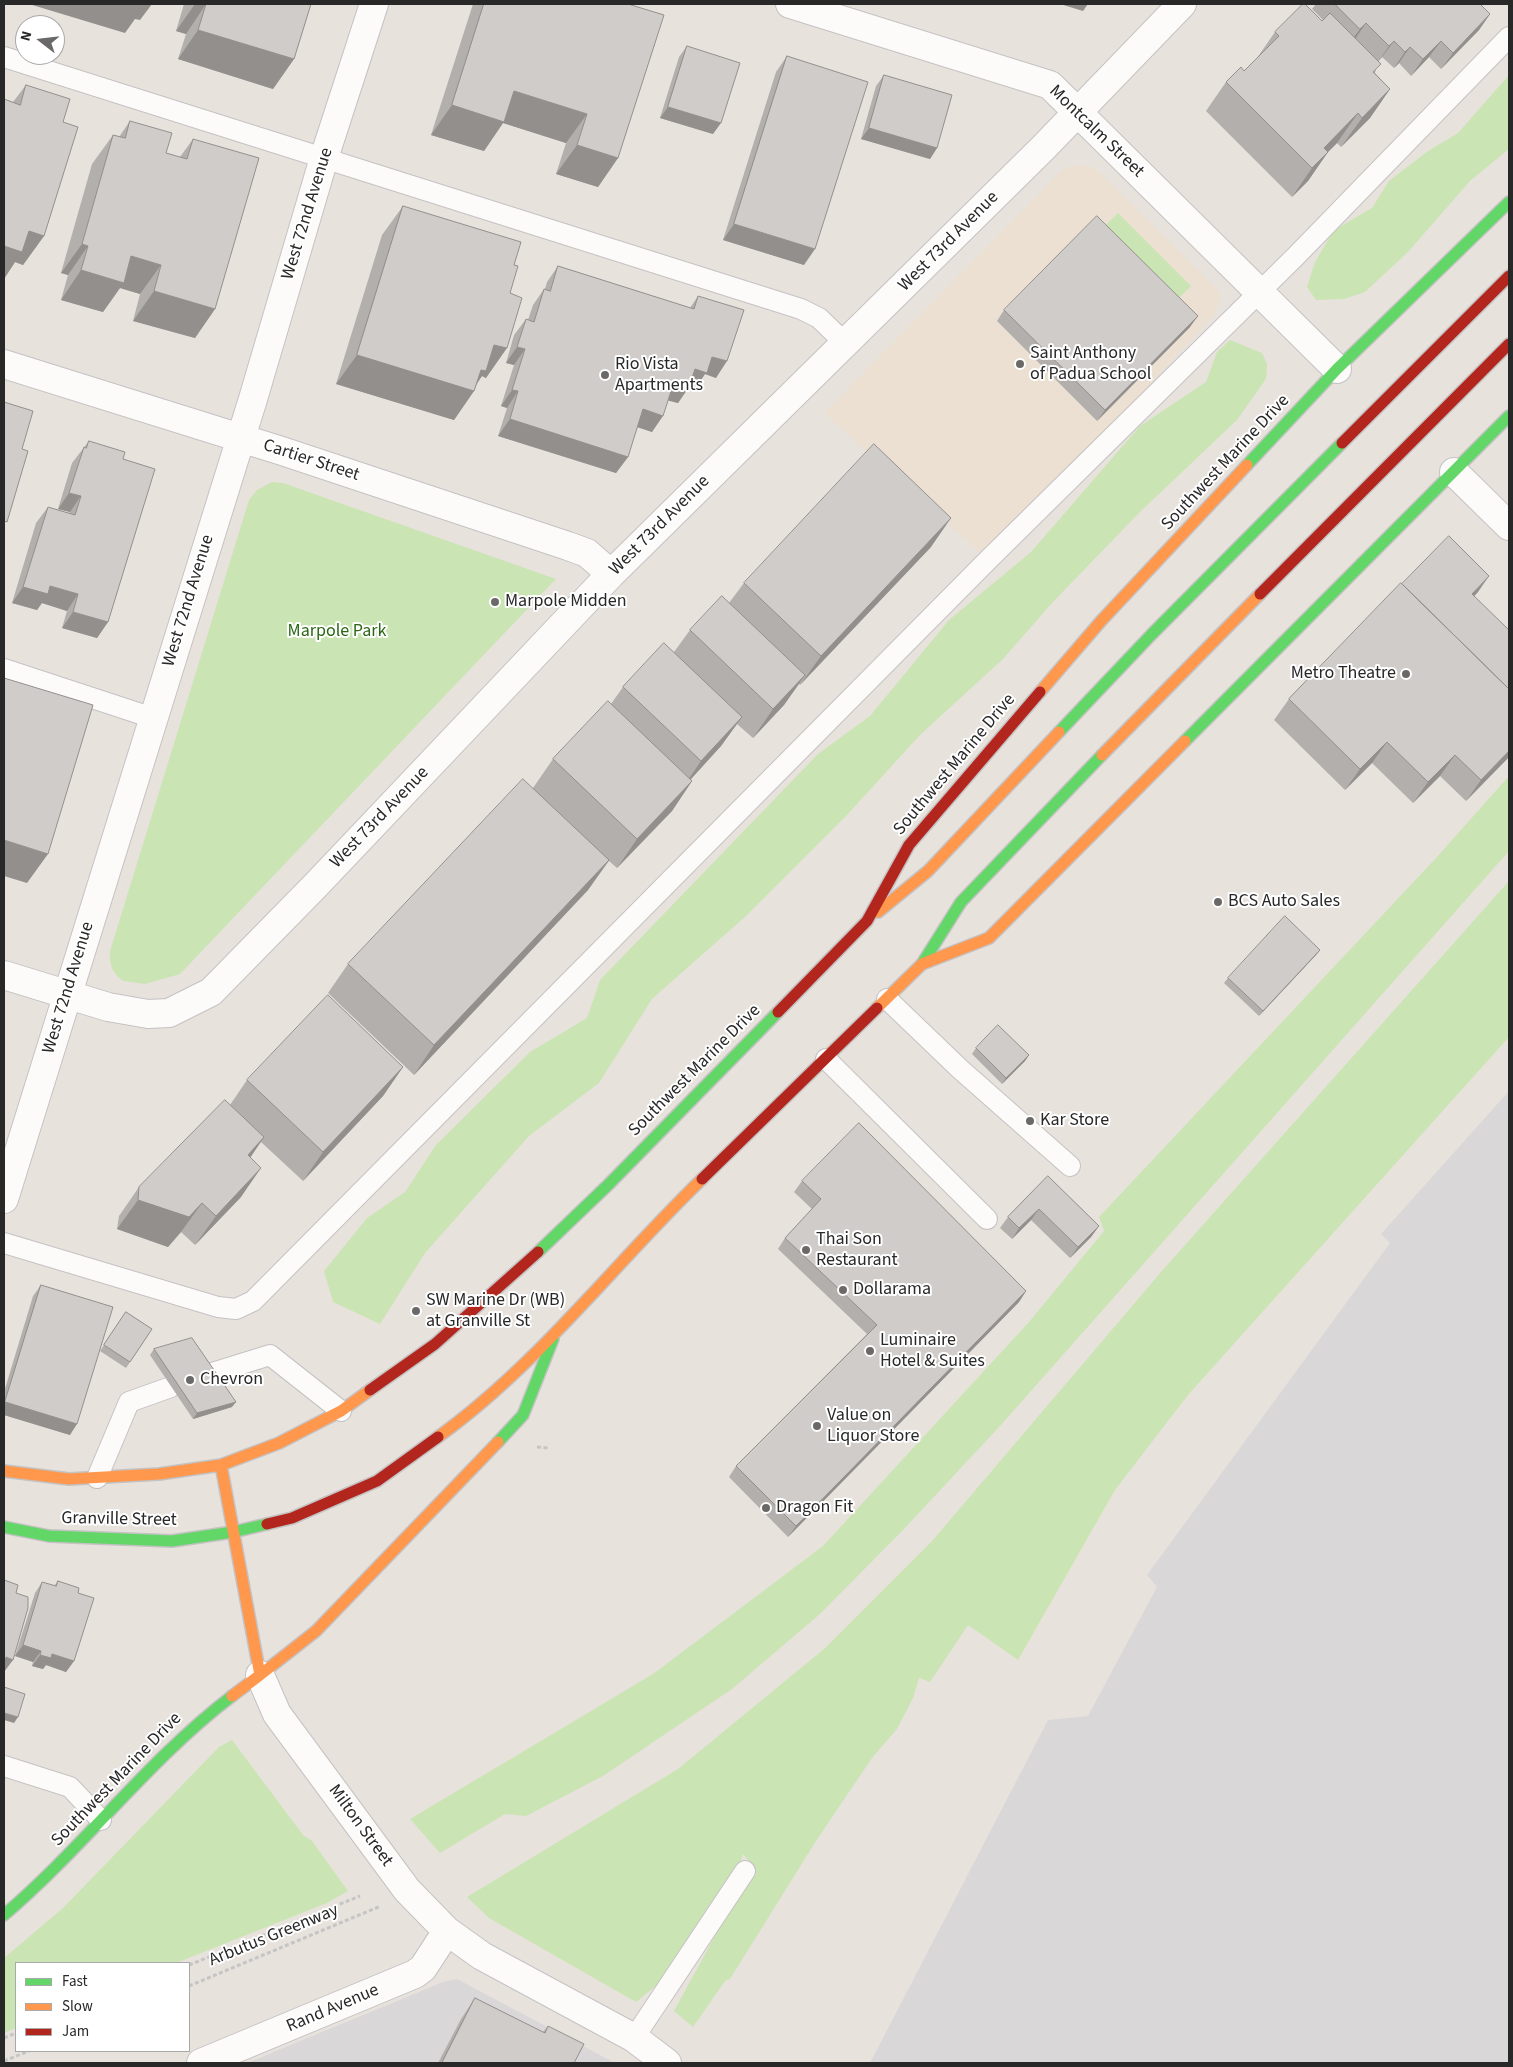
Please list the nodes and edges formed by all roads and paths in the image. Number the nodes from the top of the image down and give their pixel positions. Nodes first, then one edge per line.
1 (374, 4) edge
2 (790, 4) edge
3 (1182, 4) edge
4 (1509, 37) edge
5 (4, 57) edge
6 (1078, 112) junction
7 (324, 158) junction
8 (1509, 202) edge
9 (1509, 276) edge
10 (1258, 293) junction
11 (846, 344) junction
12 (1509, 344) edge
13 (4, 364) edge
14 (1337, 370) junction
15 (1509, 416) edge
16 (241, 438) junction
17 (1454, 472) junction
18 (1509, 526) edge
19 (611, 574) junction
20 (4, 669) edge
21 (153, 718) junction
22 (868, 921) junction
23 (922, 964) junction
24 (4, 975) edge
25 (67, 996) junction
26 (887, 999) junction
27 (826, 1059) junction
28 (1070, 1166) dead end
29 (4, 1199) edge
30 (987, 1219) dead end
31 (4, 1243) edge
32 (556, 1331) junction
33 (209, 1374) edge
34 (172, 1386) edge
35 (341, 1411) junction
36 (221, 1465) junction
37 (4, 1470) edge
38 (97, 1478) junction
39 (4, 1526) edge
40 (233, 1532) junction
41 (260, 1674) junction
42 (4, 1766) edge
43 (101, 1820) junction
44 (745, 1871) dead end
45 (360, 1896) dead end
46 (370, 1912) dead end
47 (4, 1915) edge
48 (447, 1931) junction
49 (190, 1965) edge
50 (190, 1986) edge
51 (634, 2038) junction
52 (26, 2052) edge
53 (4, 2061) edge
54 (201, 2063) edge
55 (667, 2063) edge

1 - 7 street, West 72nd Avenue
2 - 6 street, Montcalm Street
3 - 6 street, West 73rd Avenue
4 - 10 lane
5 - 7 lane
6 - 10 street, Montcalm Street
6 - 11 street, West 73rd Avenue
7 - 11 lane
7 - 16 street, West 72nd Avenue
8 - 14 main road, Southwest Marine Drive
9 - 22 main road
10 - 14 street, Montcalm Street
10 - 31 lane
11 - 19 street, West 73rd Avenue
12 - 23 main road
13 - 16 street, Cartier Street
14 - 22 main road, Southwest Marine Drive
15 - 17 main road
16 - 19 street, Cartier Street
16 - 21 street, West 72nd Avenue
17 - 18 street
17 - 23 main road
19 - 25 street, West 73rd Avenue
20 - 21 lane
21 - 25 street, West 72nd Avenue
22 - 35 main road, Southwest Marine Drive
23 - 26 main road
24 - 25 street, West 73rd Avenue
25 - 29 street, West 72nd Avenue
26 - 27 main road
26 - 28 lane
27 - 30 lane
27 - 32 main road
32 - 40 main road
32 - 41 main road, Southwest Marine Drive
33 - 35 lane
34 - 38 lane
35 - 36 main road, Southwest Marine Drive
36 - 38 main road
36 - 40 main road, Milton Street
37 - 38 main road
39 - 40 main road, Granville Street
40 - 41 main road, Milton Street
41 - 43 main road, Southwest Marine Drive
41 - 48 street, Milton Street
42 - 43 lane
43 - 47 main road, Southwest Marine Drive
44 - 51 lane
45 - 49 path, Arbutus Greenway
46 - 50 path, Arbutus Greenway
48 - 51 street, Milton Street
48 - 54 street, Rand Avenue
51 - 55 street, Milton Street
52 - 53 path

